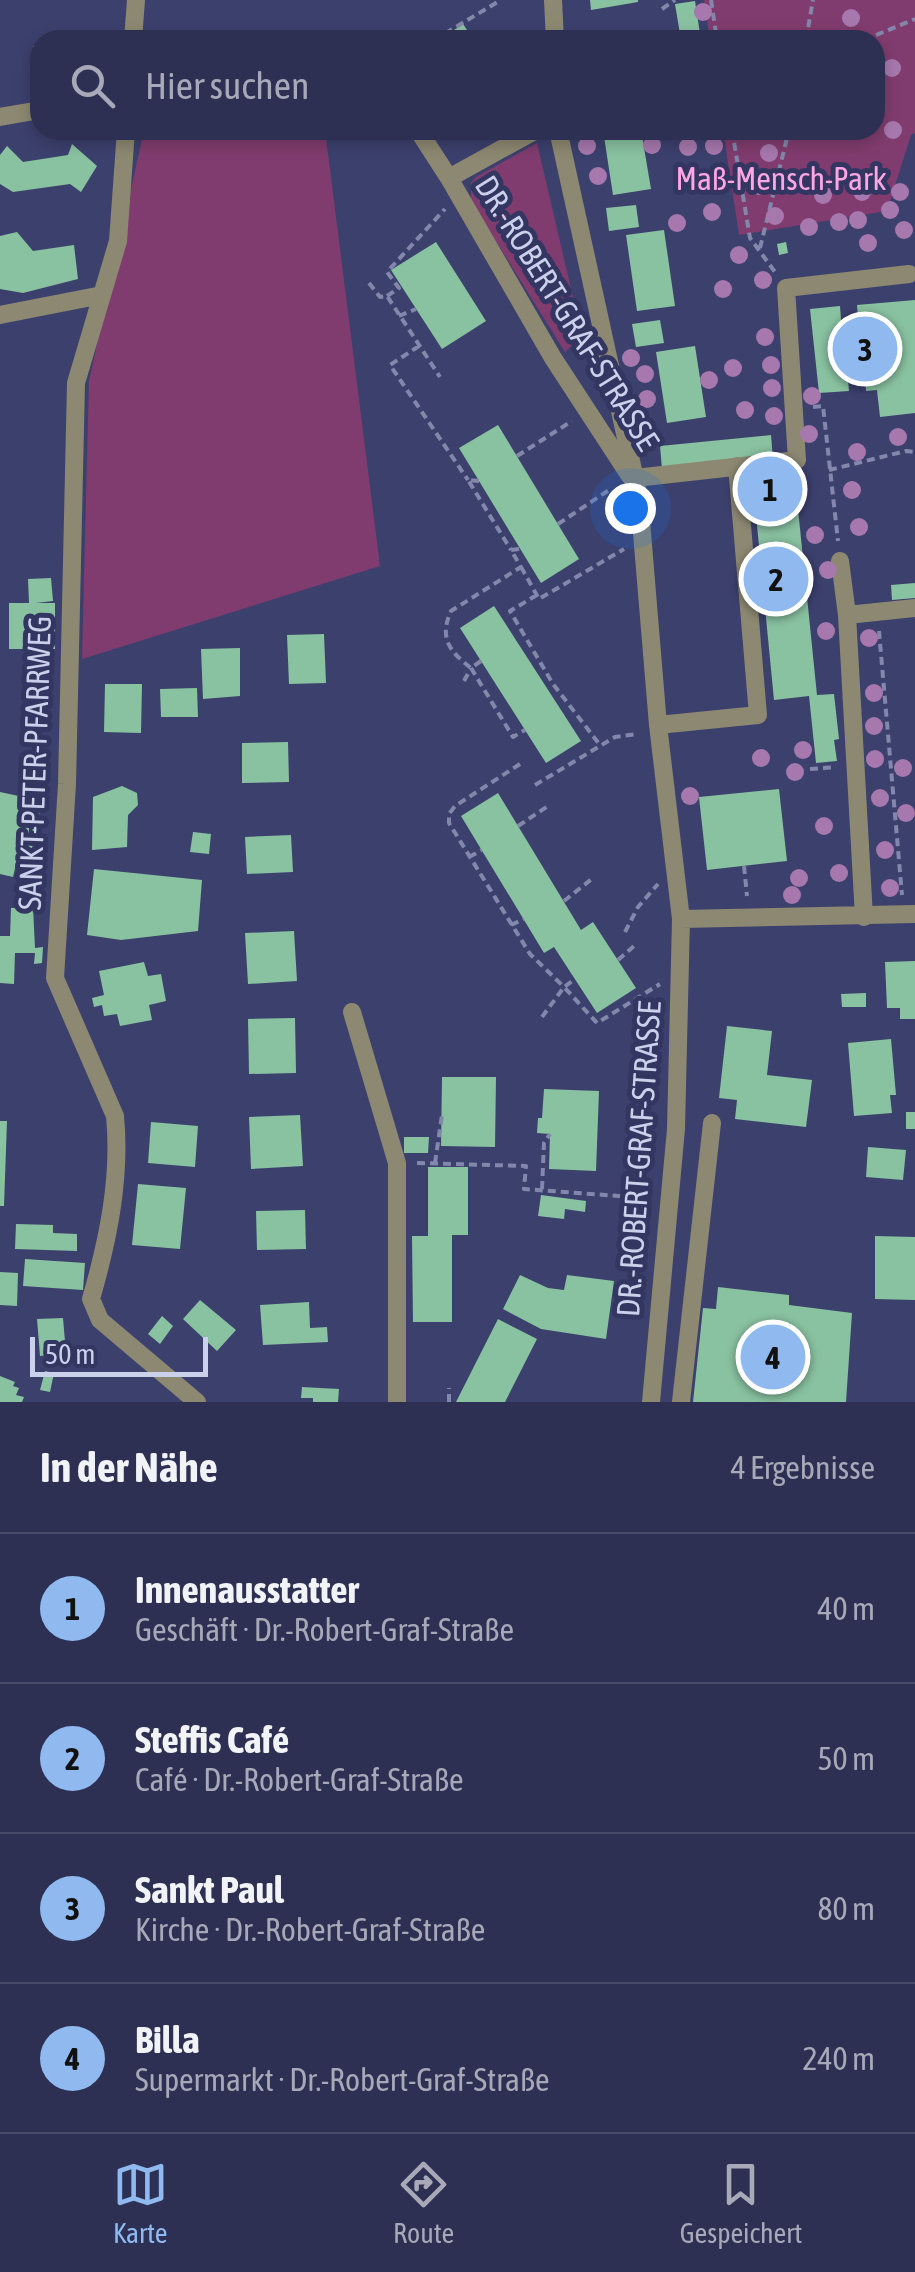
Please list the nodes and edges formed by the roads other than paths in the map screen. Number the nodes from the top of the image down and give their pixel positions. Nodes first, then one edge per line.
1 (136, 0) edge
2 (554, 0) edge
3 (134, 30) edge
4 (555, 30) edge
5 (30, 112) edge
6 (0, 118) edge
7 (125, 140) edge
8 (424, 140) edge
9 (521, 140) edge
10 (560, 140) edge
11 (453, 187) junction
12 (909, 274) dead end
13 (102, 295) junction
14 (0, 315) edge
15 (737, 466) junction
16 (632, 477) junction
17 (840, 561) road end
18 (915, 608) edge
19 (847, 616) junction
20 (651, 729) junction
21 (909, 915) edge
22 (864, 917) junction
23 (681, 919) junction
24 (352, 1012) dead end
25 (712, 1123) dead end
26 (197, 1402) edge
27 (398, 1402) edge
28 (652, 1402) edge
29 (681, 1402) edge

1 - 3 street
2 - 4 street
5 - 6 street
7 - 13 street, SANKT-PETER-PFARRWEG
8 - 11 street, DR.-ROBERT-GRAF-STRASSE
9 - 11 street, DR.-ROBERT-GRAF-STRASSE
10 - 16 street, DR.-ROBERT-GRAF-STRASSE
11 - 16 street, DR.-ROBERT-GRAF-STRASSE
12 - 15 street, DR.-ROBERT-GRAF-STRASSE
13 - 14 street
13 - 26 street, SANKT-PETER-PFARRWEG
15 - 16 street, DR.-ROBERT-GRAF-STRASSE
15 - 20 street
16 - 20 street, DR.-ROBERT-GRAF-STRASSE
17 - 19 street
18 - 19 street
19 - 22 street
20 - 23 street, DR.-ROBERT-GRAF-STRASSE
21 - 22 street
22 - 23 street
23 - 28 street, DR.-ROBERT-GRAF-STRASSE
24 - 27 street
25 - 29 street

